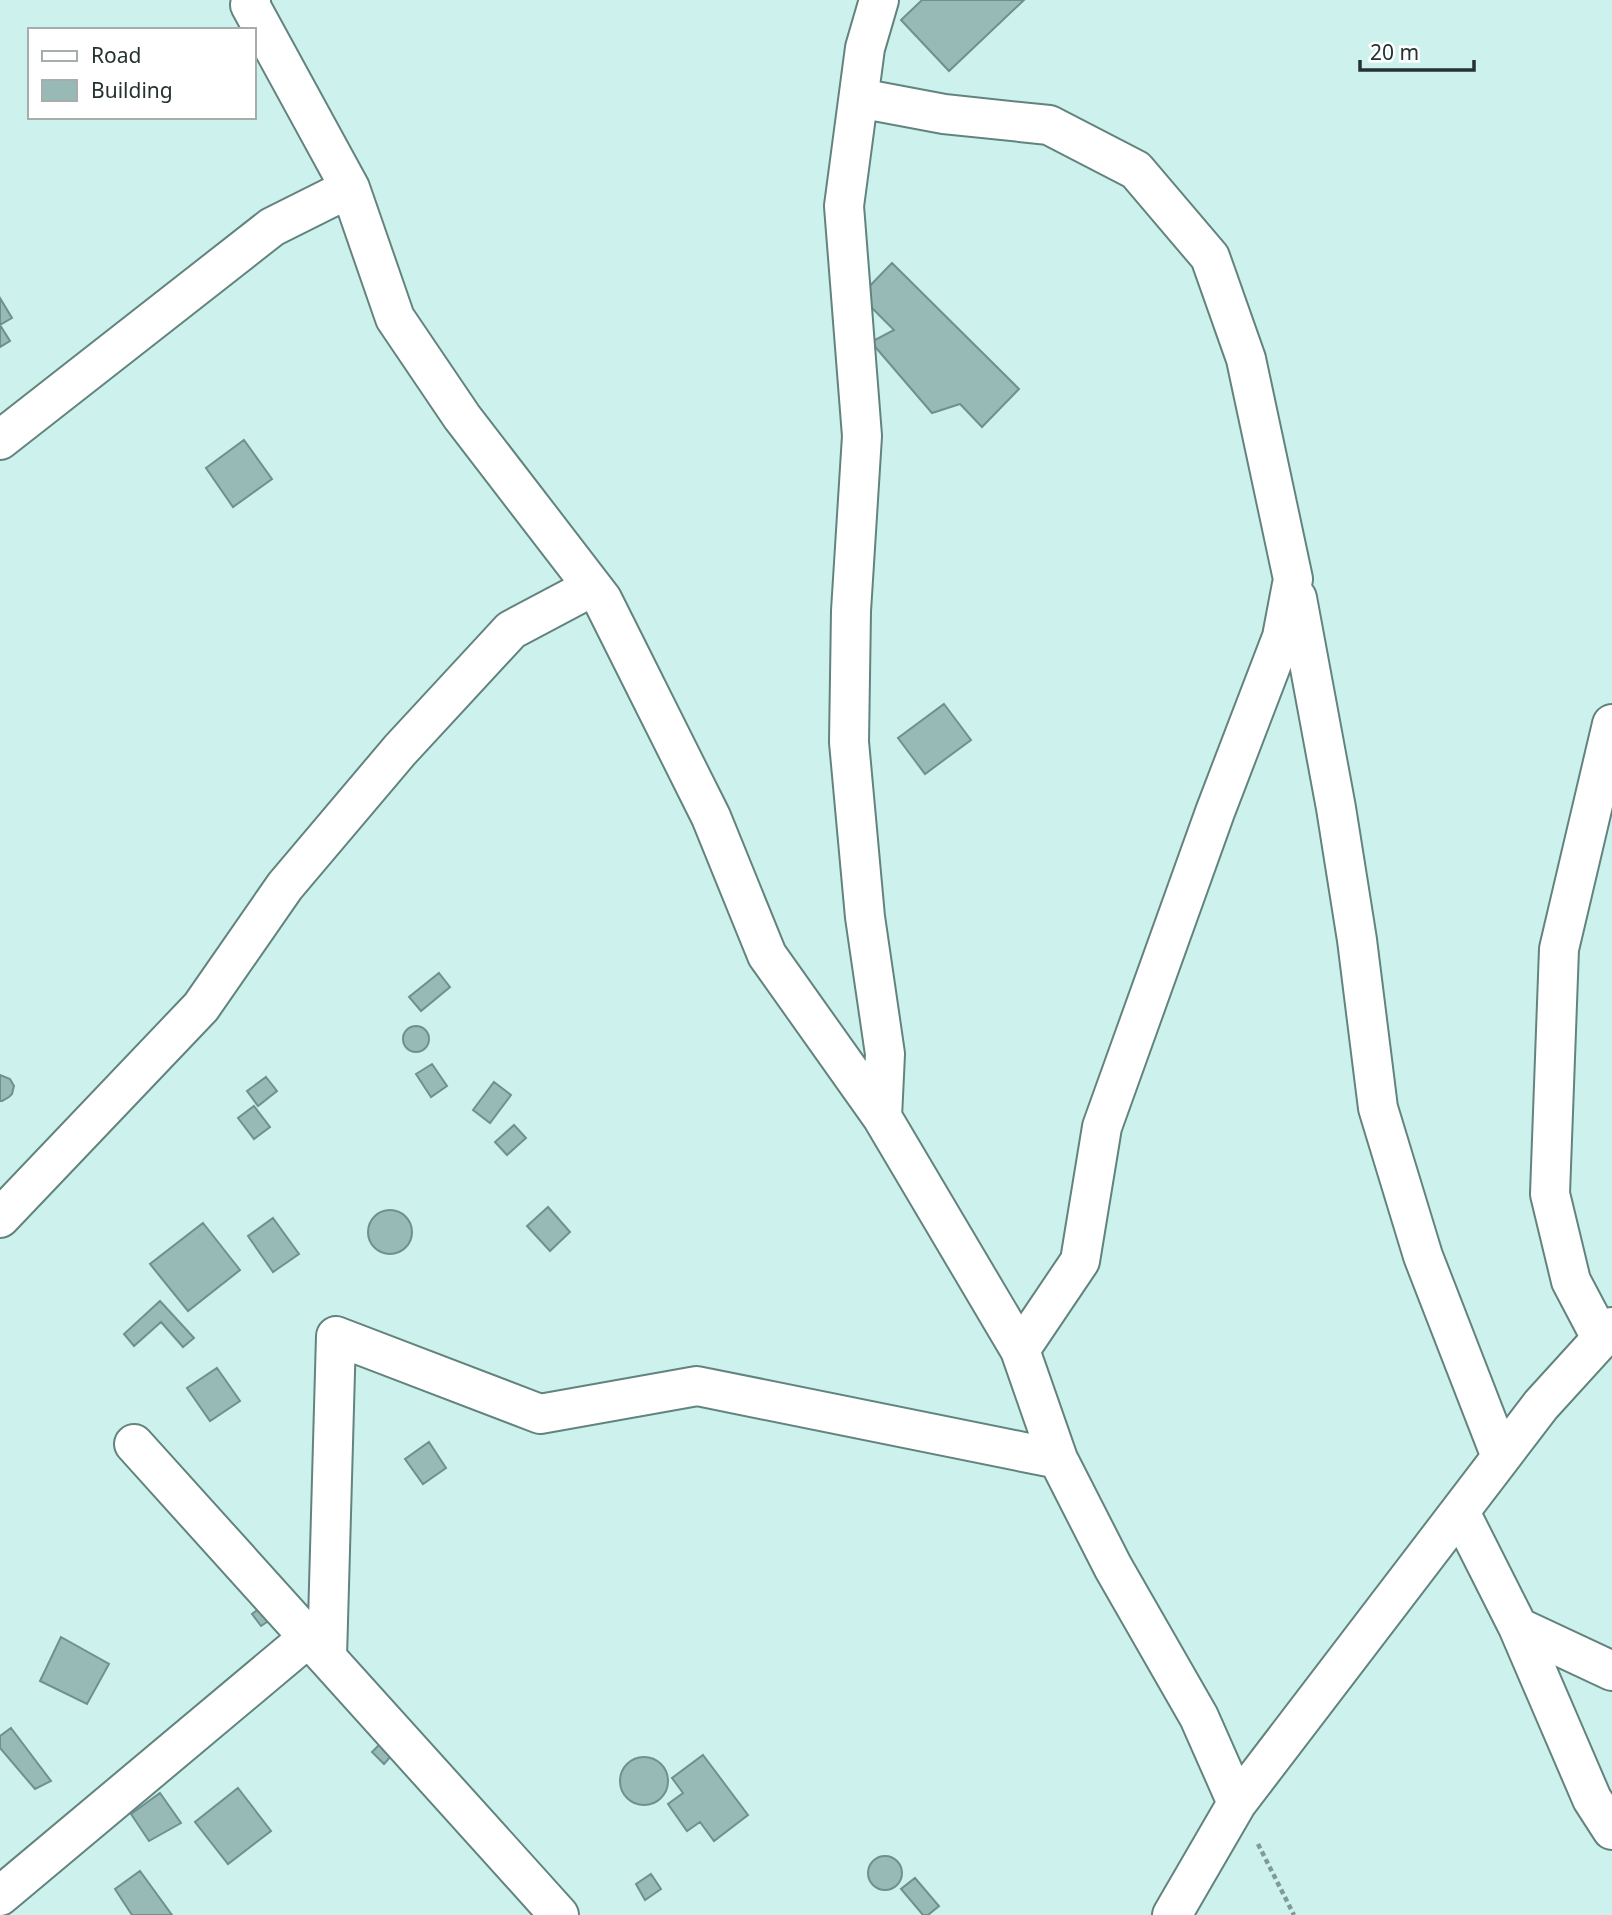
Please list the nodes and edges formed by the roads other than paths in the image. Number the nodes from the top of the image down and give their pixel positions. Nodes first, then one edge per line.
1 (879, 0) edge
2 (247, 1) edge
3 (859, 97) junction
4 (350, 188) junction
5 (0, 440) edge
6 (1293, 579) junction
7 (592, 587) junction
8 (1612, 724) edge
9 (882, 1117) junction
10 (0, 1218) edge
11 (1607, 1332) edge
12 (1020, 1350) junction
13 (134, 1444) dead end
14 (1501, 1457) junction
15 (1058, 1459) junction
16 (1460, 1512) junction
17 (1518, 1627) junction
18 (318, 1647) junction
19 (1612, 1671) edge
20 (1237, 1803) junction
21 (1612, 1830) edge
22 (0, 1896) edge
23 (559, 1915) edge
24 (1172, 1915) edge

1 - 3 street
2 - 4 street
3 - 6 street
3 - 9 street
4 - 5 street
4 - 7 street
6 - 12 street
6 - 14 street
7 - 9 street
7 - 10 street
8 - 11 street
9 - 12 street
11 - 14 street
12 - 15 street
13 - 18 street
14 - 16 street
15 - 18 street
15 - 20 street
16 - 17 street
16 - 20 street
17 - 19 street
17 - 21 street
18 - 22 street
18 - 23 street
20 - 24 street

